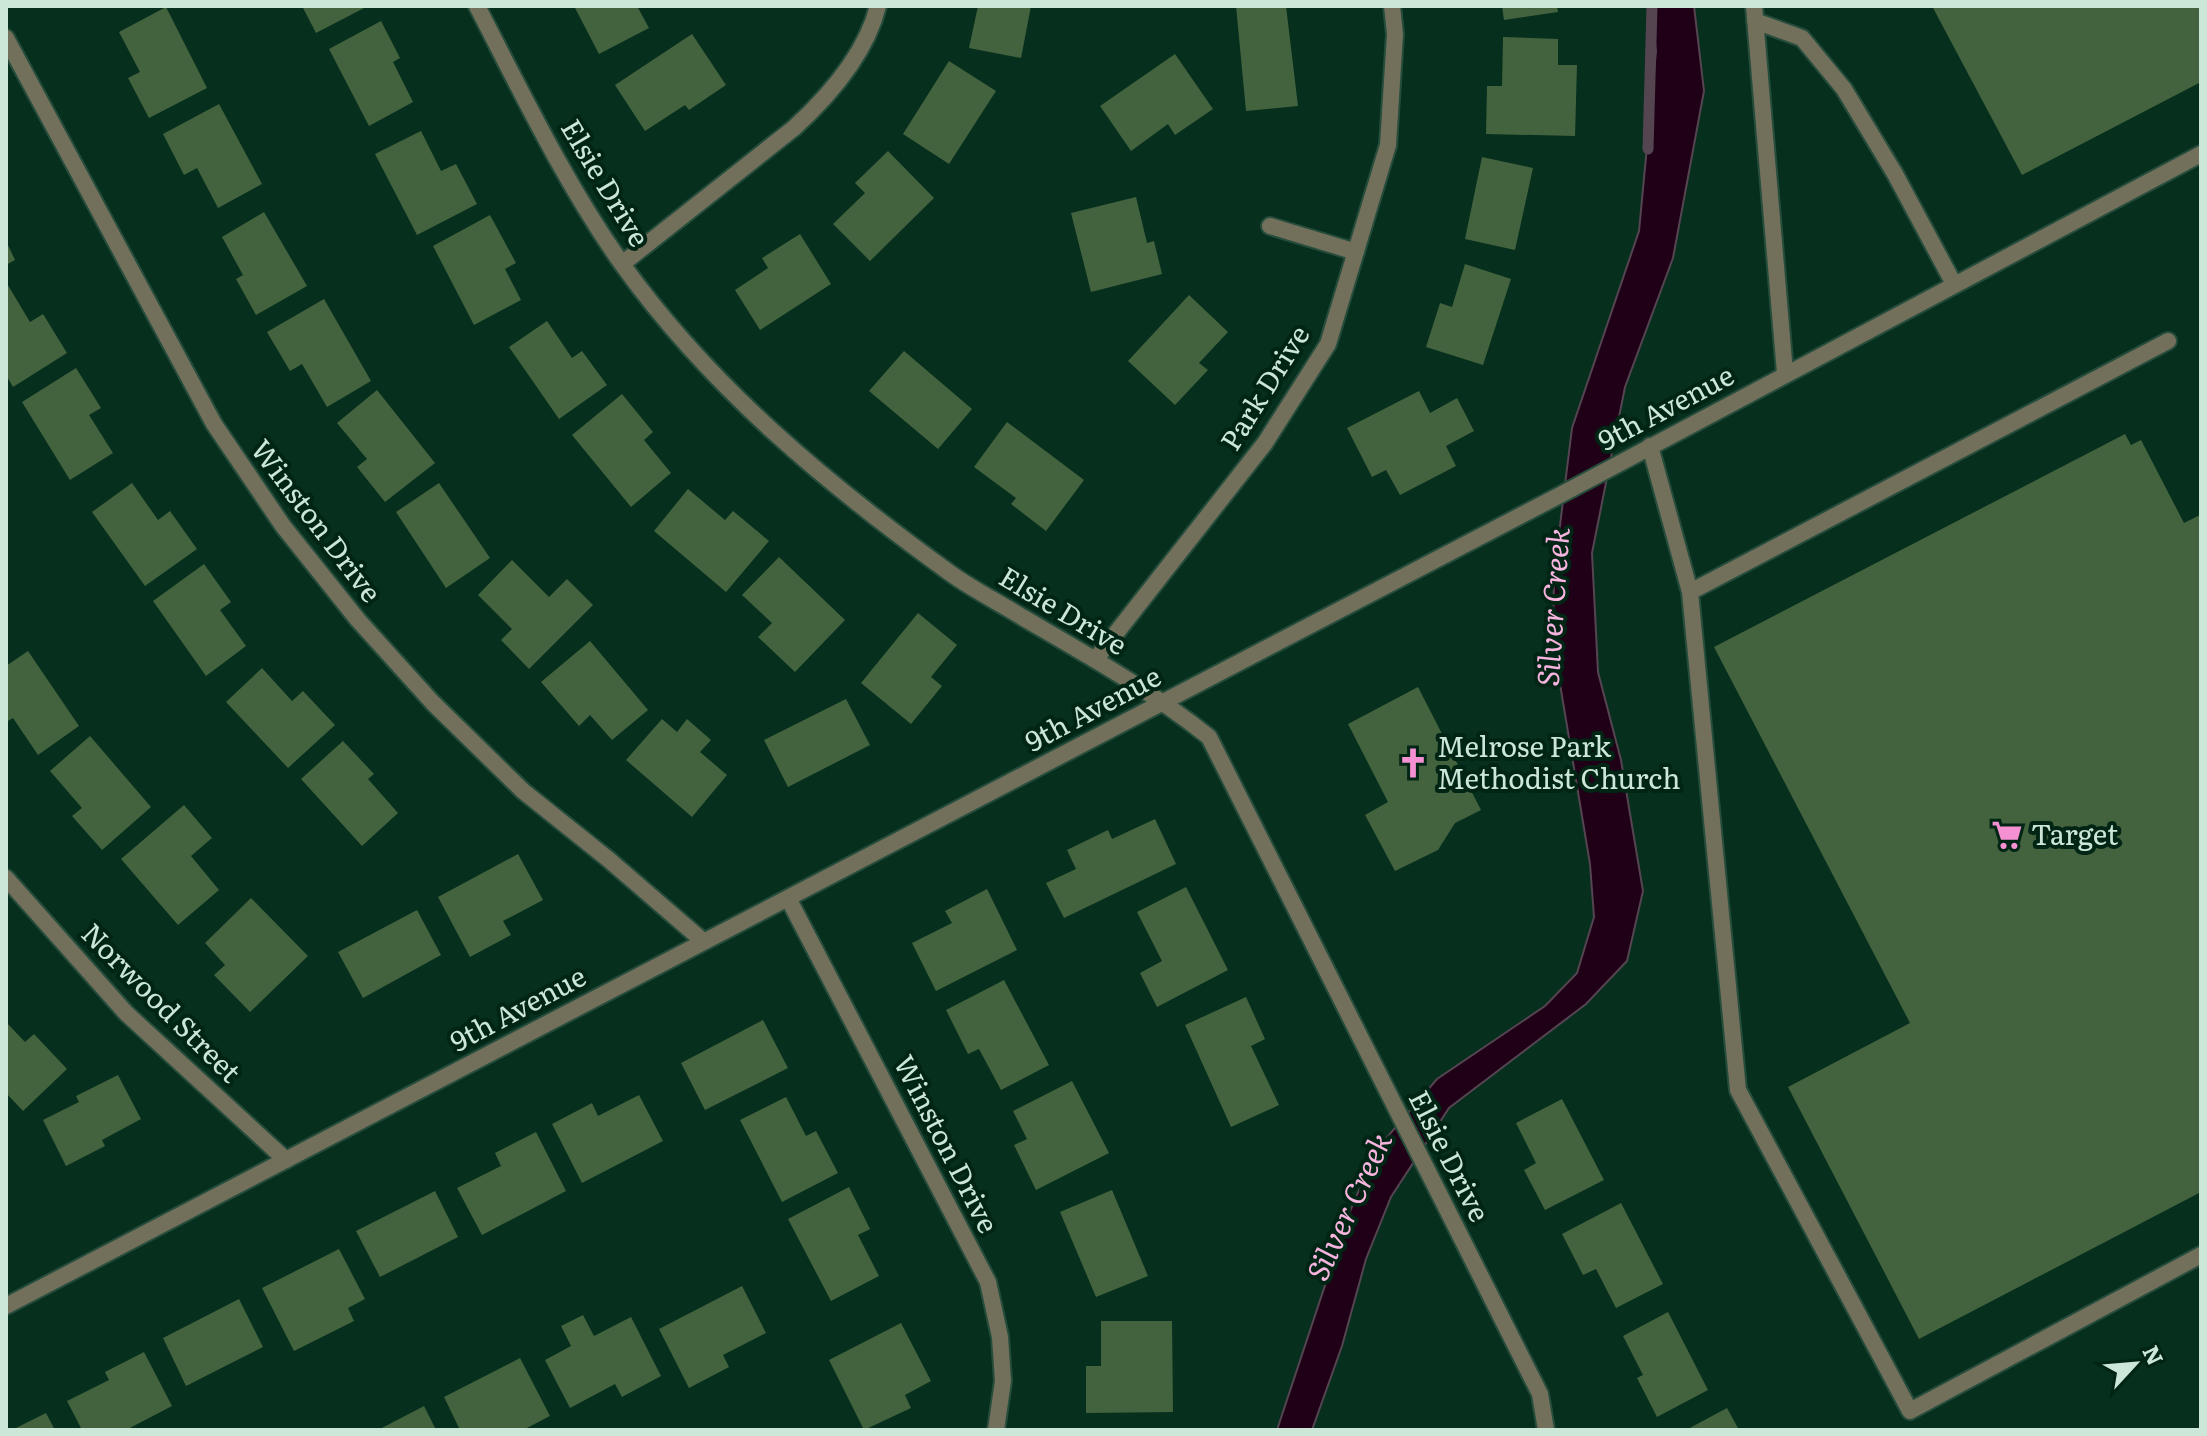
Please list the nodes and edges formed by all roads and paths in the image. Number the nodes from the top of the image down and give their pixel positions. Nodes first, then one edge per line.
1 (477, 6) edge
2 (878, 6) edge
3 (1392, 6) edge
4 (1755, 14) edge
5 (6, 38) edge
6 (2201, 154) edge
7 (1270, 226) dead end
8 (1356, 252) junction
9 (622, 264) junction
10 (1954, 284) junction
11 (2168, 341) dead end
12 (1785, 373) junction
13 (1650, 446) junction
14 (1690, 592) junction
15 (1095, 660) junction
16 (1164, 701) junction
17 (6, 878) edge
18 (788, 898) junction
19 (703, 941) junction
20 (286, 1160) junction
21 (2201, 1255) edge
22 (6, 1306) edge
23 (996, 1430) edge
24 (1546, 1430) edge

1 - 9 street, Elsie Drive
2 - 9 street
3 - 8 street, Park Drive
4 - 10 street
4 - 12 street
5 - 19 street, Winston Drive
6 - 10 street, 9th Avenue
7 - 8 street
8 - 15 street, Park Drive
9 - 15 street, Elsie Drive
10 - 12 street, 9th Avenue
11 - 14 street
12 - 13 street, 9th Avenue
13 - 14 street
13 - 16 street, 9th Avenue
14 - 21 street
15 - 16 street, Elsie Drive
16 - 18 street, 9th Avenue
16 - 24 street, Elsie Drive
17 - 20 street, Norwood Street
18 - 19 street, 9th Avenue
18 - 23 street, Winston Drive
19 - 20 street, 9th Avenue
20 - 22 street, 9th Avenue

